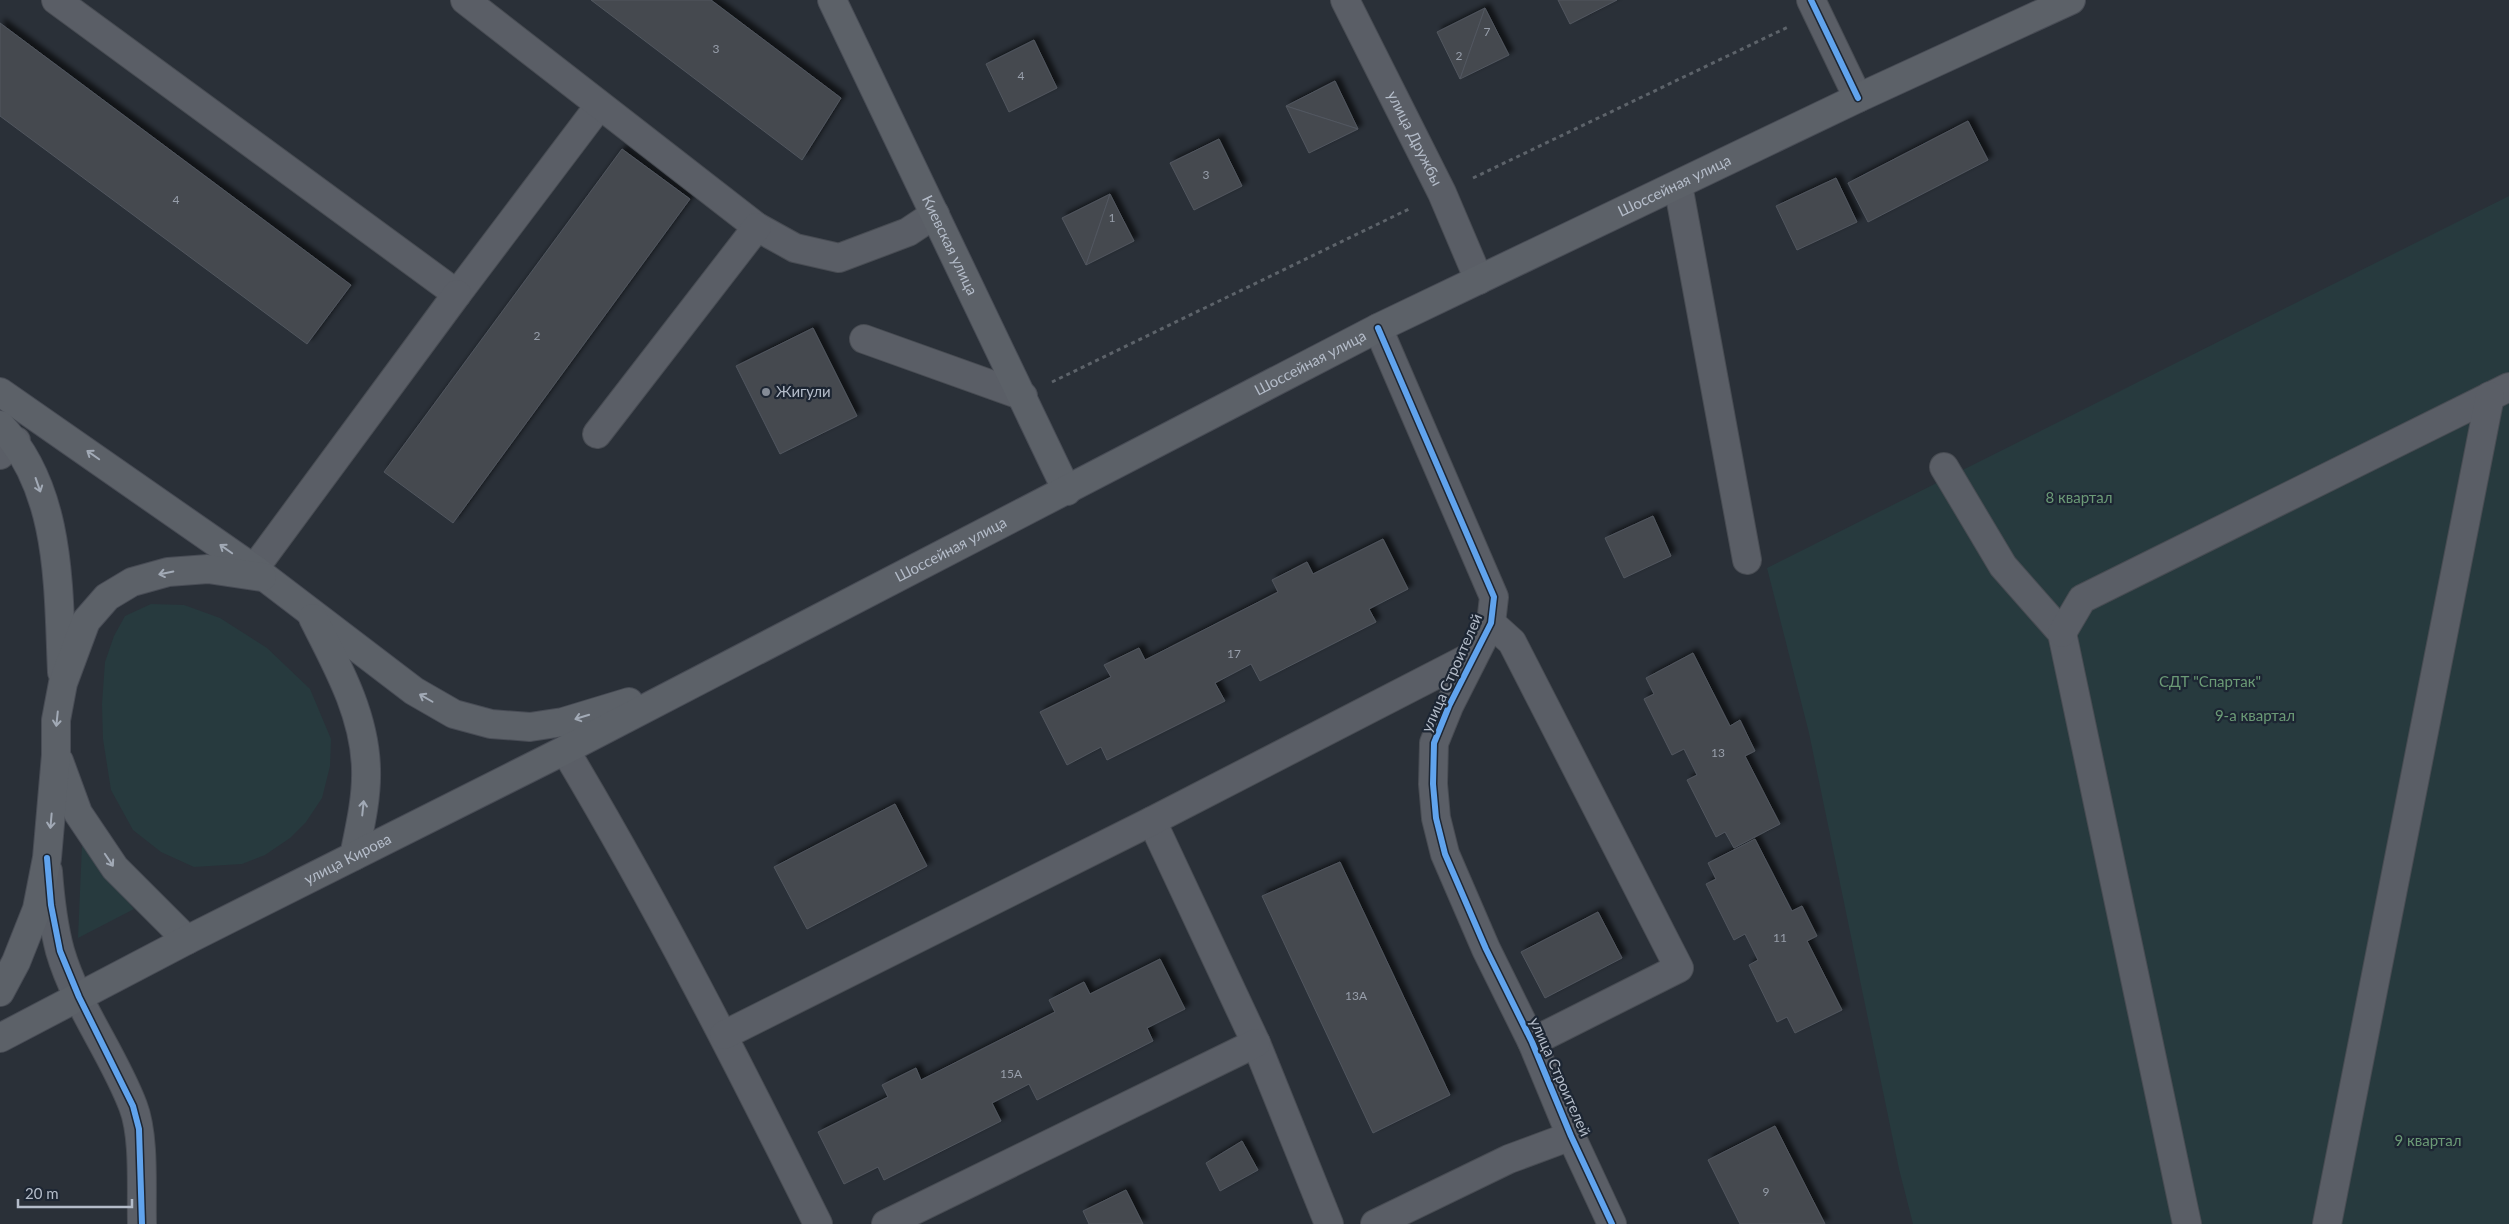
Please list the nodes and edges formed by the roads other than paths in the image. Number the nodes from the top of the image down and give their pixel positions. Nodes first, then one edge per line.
1 (56, 0) edge
2 (465, 0) edge
3 (832, 0) edge
4 (1345, 0) edge
5 (1811, 0) edge
6 (2071, 0) edge
7 (1858, 98) junction
8 (599, 106) junction
9 (1678, 185) junction
10 (936, 214) junction
11 (757, 227) junction
12 (1479, 280) junction
13 (457, 294) junction
14 (1378, 328) junction
15 (864, 339) dead end
16 (2500, 391) edge
17 (0, 392) edge
18 (1023, 396) junction
19 (597, 434) dead end
20 (5, 440) edge
21 (1944, 467) dead end
22 (1067, 491) junction
23 (1747, 560) dead end
24 (260, 573) junction
25 (310, 611) junction
26 (1491, 623) junction
27 (2062, 633) junction
28 (1474, 655) junction
29 (695, 682) junction
30 (63, 683) junction
31 (565, 750) junction
32 (56, 755) junction
33 (1152, 821) junction
34 (354, 856) junction
35 (47, 858) junction
36 (186, 940) junction
37 (0, 992) edge
38 (79, 997) junction
39 (724, 1035) junction
40 (0, 1038) edge
41 (1532, 1042) junction
42 (1256, 1043) junction
43 (1571, 1136) junction
44 (142, 1224) edge
45 (818, 1224) edge
46 (886, 1224) edge
47 (1329, 1224) edge
48 (1375, 1224) edge
49 (1612, 1224) edge
50 (2188, 1224) edge
51 (2326, 1224) edge

1 - 13 street
2 - 8 street
3 - 10 main road, Киевская улица
4 - 12 street, улица Дружбы
5 - 7 street
6 - 7 main road, Шоссейная улица
7 - 9 main road, Шоссейная улица
8 - 11 street
8 - 13 street
9 - 12 main road, Шоссейная улица
9 - 23 street
10 - 11 street
10 - 18 main road, Киевская улица
11 - 19 street
12 - 14 main road, Шоссейная улица
13 - 24 street
14 - 22 main road, Шоссейная улица
14 - 26 street, улица Строителей
15 - 18 street
16 - 27 street
16 - 51 street
24 -> 17 main road
18 - 22 main road, Киевская улица
20 -> 30 main road
21 - 27 street
22 - 29 main road, Шоссейная улица
24 - 25 main road
24 -> 30 main road
29 -> 25 main road
34 -> 25 main road
26 - 28 street, улица Строителей
26 - 41 street
27 - 50 street
28 - 33 street
28 - 41 street, улица Строителей
29 - 31 main road, улица Кирова
30 -> 32 main road
31 - 34 main road, улица Кирова
31 - 39 street
32 -> 35 main road
32 -> 36 main road
33 - 39 street
33 - 42 street
34 - 36 main road, улица Кирова
35 - 37 main road
35 - 38 street
36 - 38 main road, улица Кирова
38 - 40 main road, улица Кирова
38 - 44 street
39 - 45 street
41 - 43 street, улица Строителей
42 - 46 street
42 - 47 street
43 - 48 street
43 - 49 street, улица Строителей

